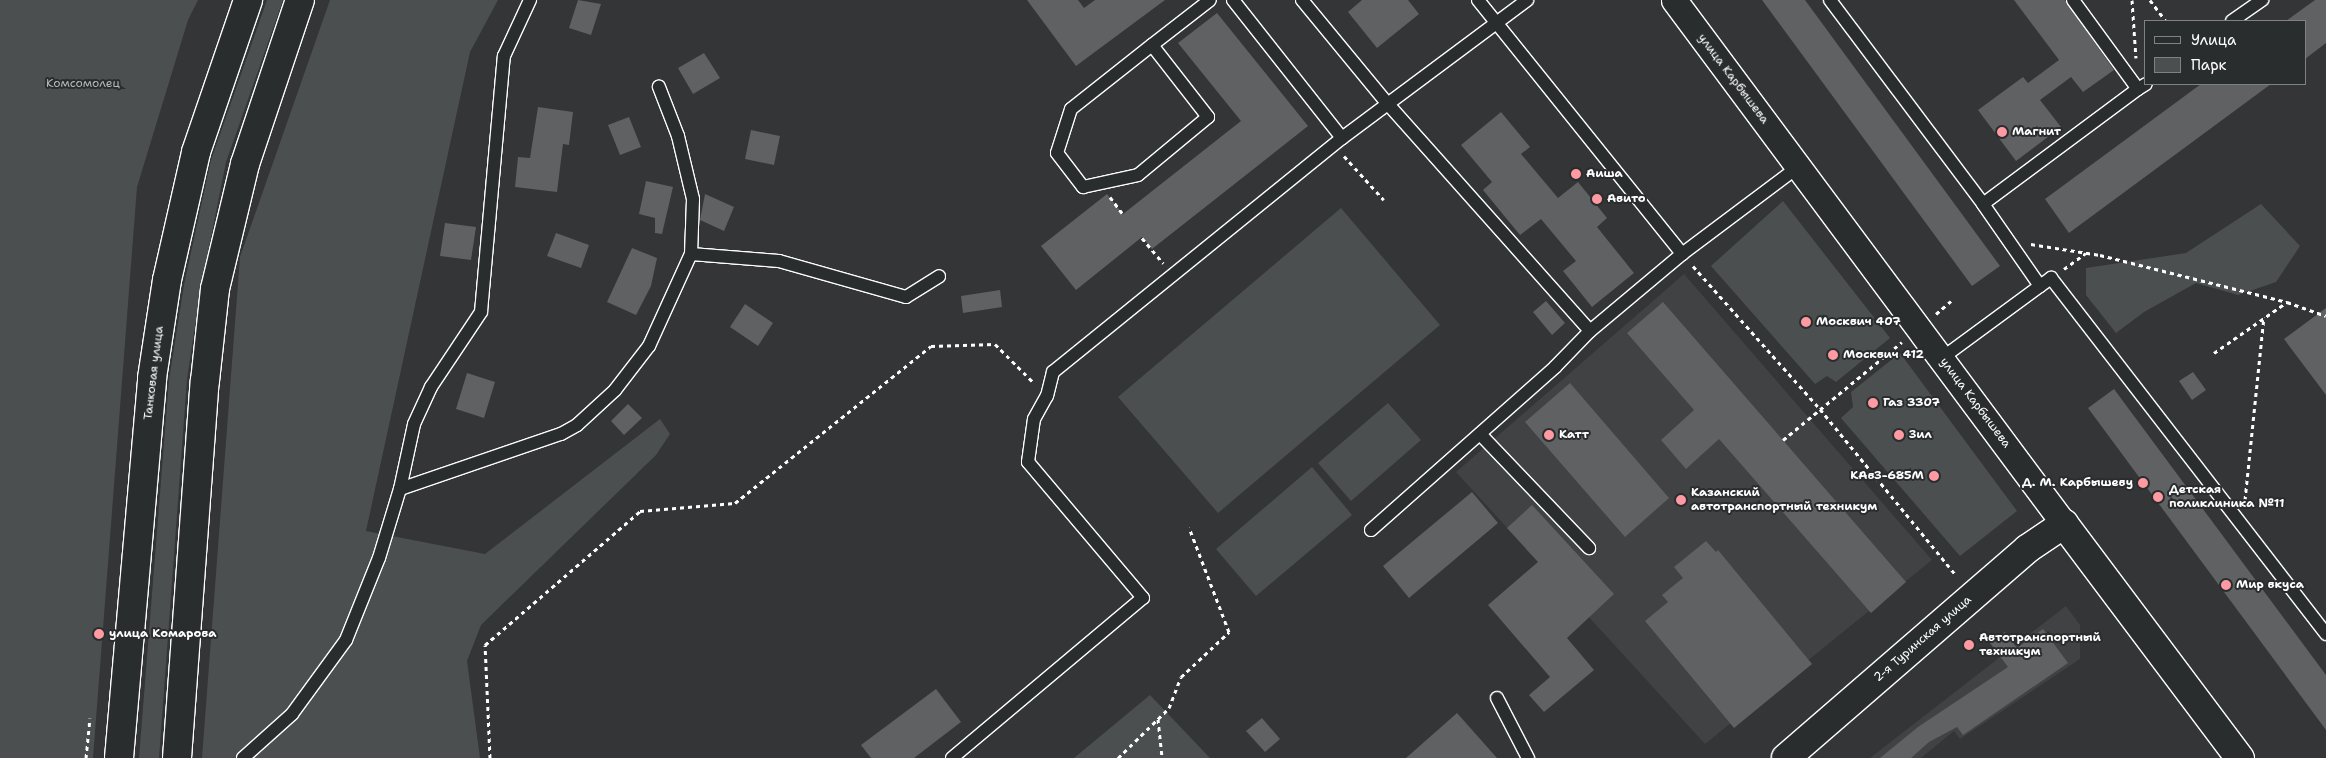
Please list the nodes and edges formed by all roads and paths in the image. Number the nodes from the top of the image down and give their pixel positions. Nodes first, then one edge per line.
1 (248, 0) edge
2 (300, 0) edge
3 (530, 0) edge
4 (1210, 0) edge
5 (1233, 0) edge
6 (1302, 0) edge
7 (1478, 0) edge
8 (1527, 0) edge
9 (1674, 0) edge
10 (1830, 0) edge
11 (2073, 0) edge
12 (2132, 0) edge
13 (2150, 0) edge
14 (2262, 0) edge
15 (2165, 20) edge
16 (2233, 20) edge
17 (1496, 23) junction
18 (1152, 45) junction
19 (2142, 86) edge
20 (659, 87) dead end
21 (1387, 103) junction
22 (1338, 141) junction
23 (1798, 167) junction
24 (1384, 200) dead end
25 (1983, 204) junction
26 (1142, 238) dead end
27 (2008, 240) junction
28 (2086, 253) junction
29 (691, 254) junction
30 (1682, 254) junction
31 (939, 276) dead end
32 (1172, 276) junction
33 (2051, 278) junction
34 (2040, 286) junction
35 (1951, 301) dead end
36 (2286, 302) junction
37 (2326, 316) edge
38 (2264, 317) junction
39 (1919, 328) junction
40 (1590, 331) junction
41 (2214, 353) dead end
42 (1942, 358) junction
43 (1047, 396) junction
44 (1820, 409) junction
45 (1480, 434) junction
46 (1783, 440) dead end
47 (400, 489) junction
48 (2240, 523) junction
49 (2064, 524) junction
50 (1189, 527) dead end
51 (1372, 530) dead end
52 (1589, 548) dead end
53 (1954, 574) dead end
54 (2326, 634) edge
55 (1497, 698) dead end
56 (90, 718) dead end
57 (1158, 718) junction
58 (86, 758) edge
59 (120, 758) edge
60 (177, 758) edge
61 (242, 758) edge
62 (490, 758) edge
63 (952, 758) edge
64 (1118, 758) edge
65 (1162, 758) edge
66 (1528, 758) edge
67 (1786, 758) edge
68 (2240, 758) edge

1 - 59 main road, Танковая улица
2 - 60 main road
3 - 47 lane
4 - 18 lane
5 - 22 lane
6 - 21 lane
7 - 17 lane
8 - 17 lane
9 - 23 street, улица Карбышева
10 - 25 lane
11 - 19 lane
12 - 19 path
13 - 15 path
14 - 16 lane
17 - 21 lane
17 - 30 lane
18 - 18 lane
19 - 25 lane
20 - 29 lane
21 - 22 lane
21 - 40 lane
22 - 24 path
22 - 32 lane
23 - 30 lane
23 - 39 street, улица Карбышева
25 - 27 lane
26 - 32 path
27 - 28 path
27 - 34 lane
28 - 33 path
28 - 36 path
29 - 31 lane
29 - 47 lane
30 - 40 lane
30 - 44 path
32 - 43 lane
33 - 34 lane
33 - 48 lane
34 - 42 lane
35 - 39 path
36 - 37 path
36 - 38 path
38 - 41 path
38 - 48 path
39 - 42 street, улица Карбышева
39 - 44 path
40 - 45 lane
42 - 49 street, улица Карбышева
43 - 62 path
43 - 63 lane
44 - 46 path
44 - 53 path
45 - 51 lane
45 - 52 lane
47 - 61 lane
48 - 54 lane
49 - 67 main road, 2-я Туринская улица
49 - 68 main road, улица Карбышева
50 - 57 path
55 - 66 lane
56 - 58 path
57 - 64 path
57 - 65 path

